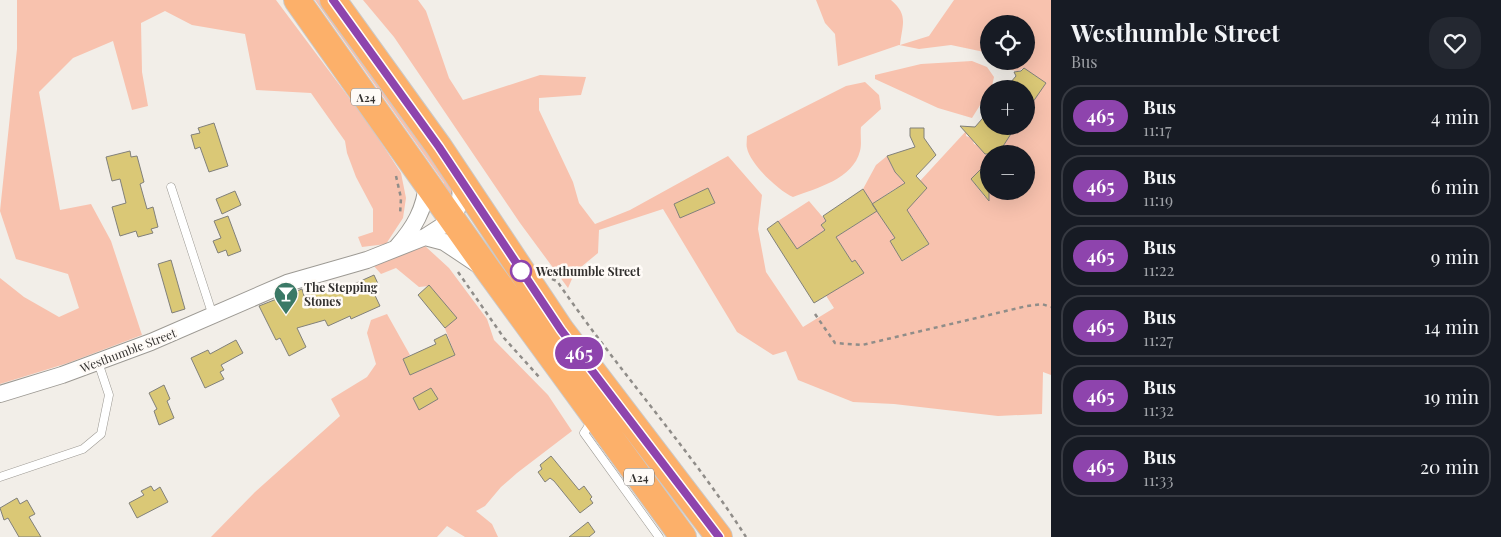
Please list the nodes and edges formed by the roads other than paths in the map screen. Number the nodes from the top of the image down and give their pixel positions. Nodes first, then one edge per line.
1 (333, 0) edge
2 (301, 6) edge
3 (460, 180) junction
4 (427, 183) junction
5 (171, 187) dead end
6 (453, 219) junction
7 (425, 236) junction
8 (395, 248) junction
9 (488, 270) junction
10 (213, 316) junction
11 (98, 362) junction
12 (0, 394) edge
13 (595, 417) junction
14 (0, 478) edge
15 (659, 537) edge
16 (683, 537) edge
17 (719, 537) edge

1 - 3 highway, A24
2 - 4 highway, A24
3 - 6 street
3 - 17 highway, A24
4 - 6 highway, A24
4 - 8 street, Westhumble Street
5 - 10 lane
6 - 7 street, Westhumble Street
6 - 9 highway, A24
7 - 8 street, Westhumble Street
7 - 9 street
8 - 10 street, Westhumble Street
9 - 13 highway, A24
10 - 11 street, Westhumble Street
11 - 12 street, Westhumble Street
11 - 14 lane
13 - 15 lane
13 - 16 highway, A24

